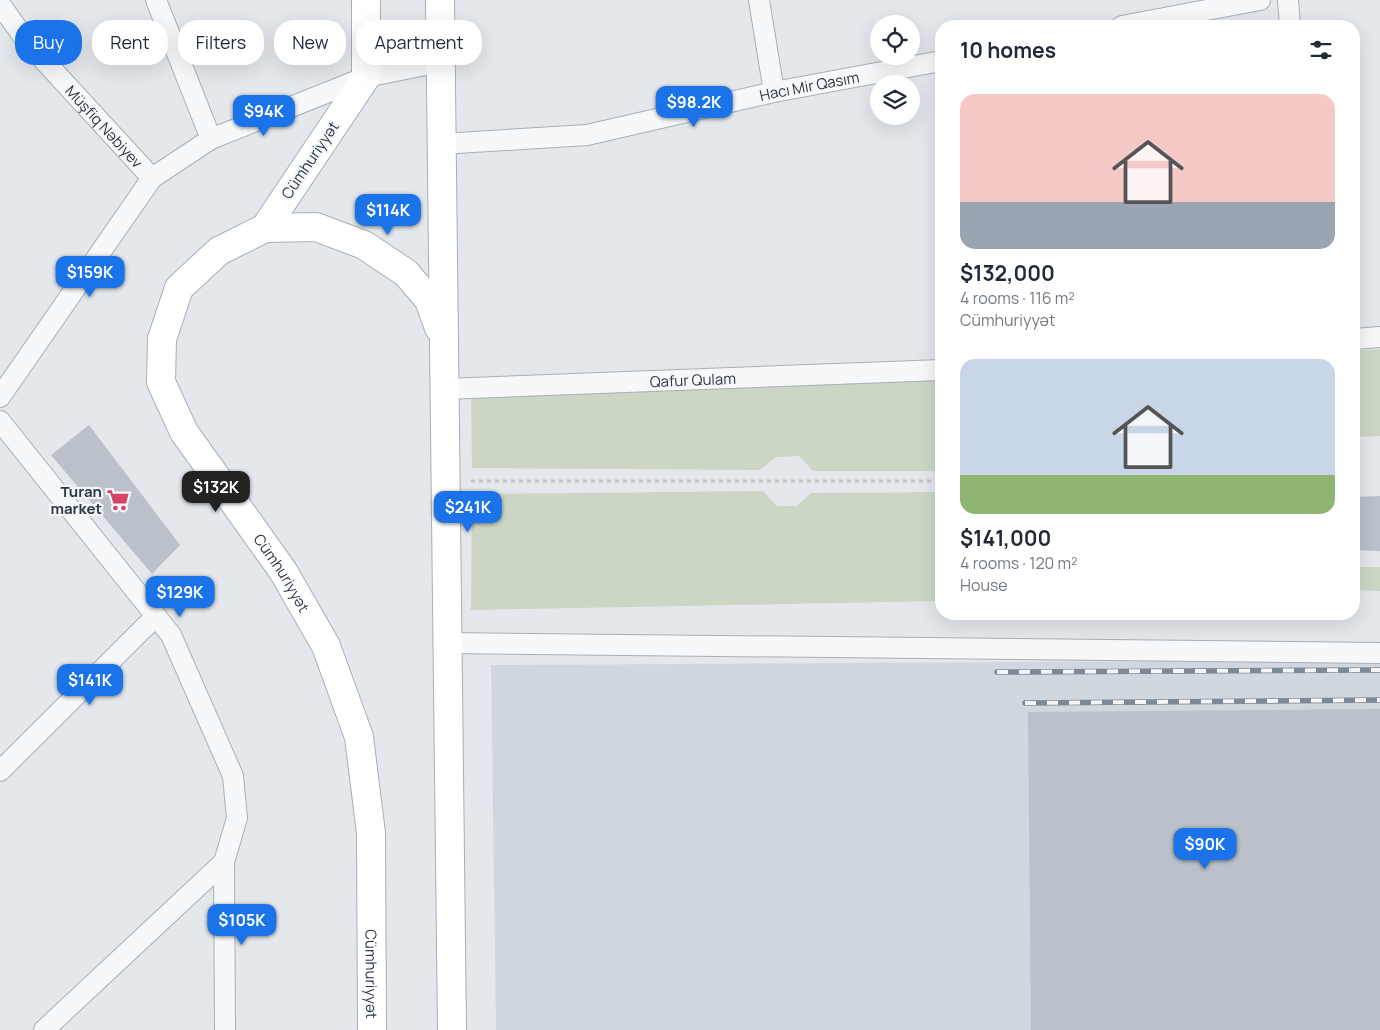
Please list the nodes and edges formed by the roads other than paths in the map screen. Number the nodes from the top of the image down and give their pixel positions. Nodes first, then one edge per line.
1 (156, 0) edge
2 (366, 0) edge
3 (440, 0) edge
4 (759, 0) edge
5 (1260, 0) edge
6 (1288, 0) edge
7 (0, 4) edge
8 (440, 20) edge
9 (1154, 20) edge
10 (1290, 20) edge
11 (935, 61) edge
12 (425, 65) edge
13 (440, 65) edge
14 (366, 77) junction
15 (774, 92) junction
16 (211, 139) junction
17 (441, 144) junction
18 (152, 178) junction
19 (266, 228) junction
20 (1380, 337) edge
21 (1360, 339) edge
22 (444, 343) junction
23 (935, 370) edge
24 (445, 389) junction
25 (0, 397) edge
26 (0, 421) edge
27 (156, 616) junction
28 (448, 643) junction
29 (1380, 653) edge
30 (0, 771) edge
31 (224, 862) junction
32 (44, 1030) edge
33 (225, 1030) edge
34 (372, 1030) edge
35 (452, 1030) edge

1 - 16 street
2 - 14 main road
3 - 8 main road
4 - 15 street
5 - 9 street
6 - 10 street
7 - 18 street, Müşfiq Nəbiyev
11 - 15 street, Hacı Mir Qasım
12 - 14 street
13 - 17 main road
14 - 16 street
14 - 19 main road, Cümhuriyyət
15 - 17 street, Hacı Mir Qasım
16 - 18 street
17 - 22 main road
18 - 25 street
19 - 22 main road
19 - 34 main road, Cümhuriyyət
20 - 21 street
22 - 24 main road
23 - 24 street, Qafur Qulam
24 - 28 main road
26 - 27 street
27 - 30 street
27 - 31 street
28 - 29 street
28 - 35 main road
31 - 32 street
31 - 33 street

